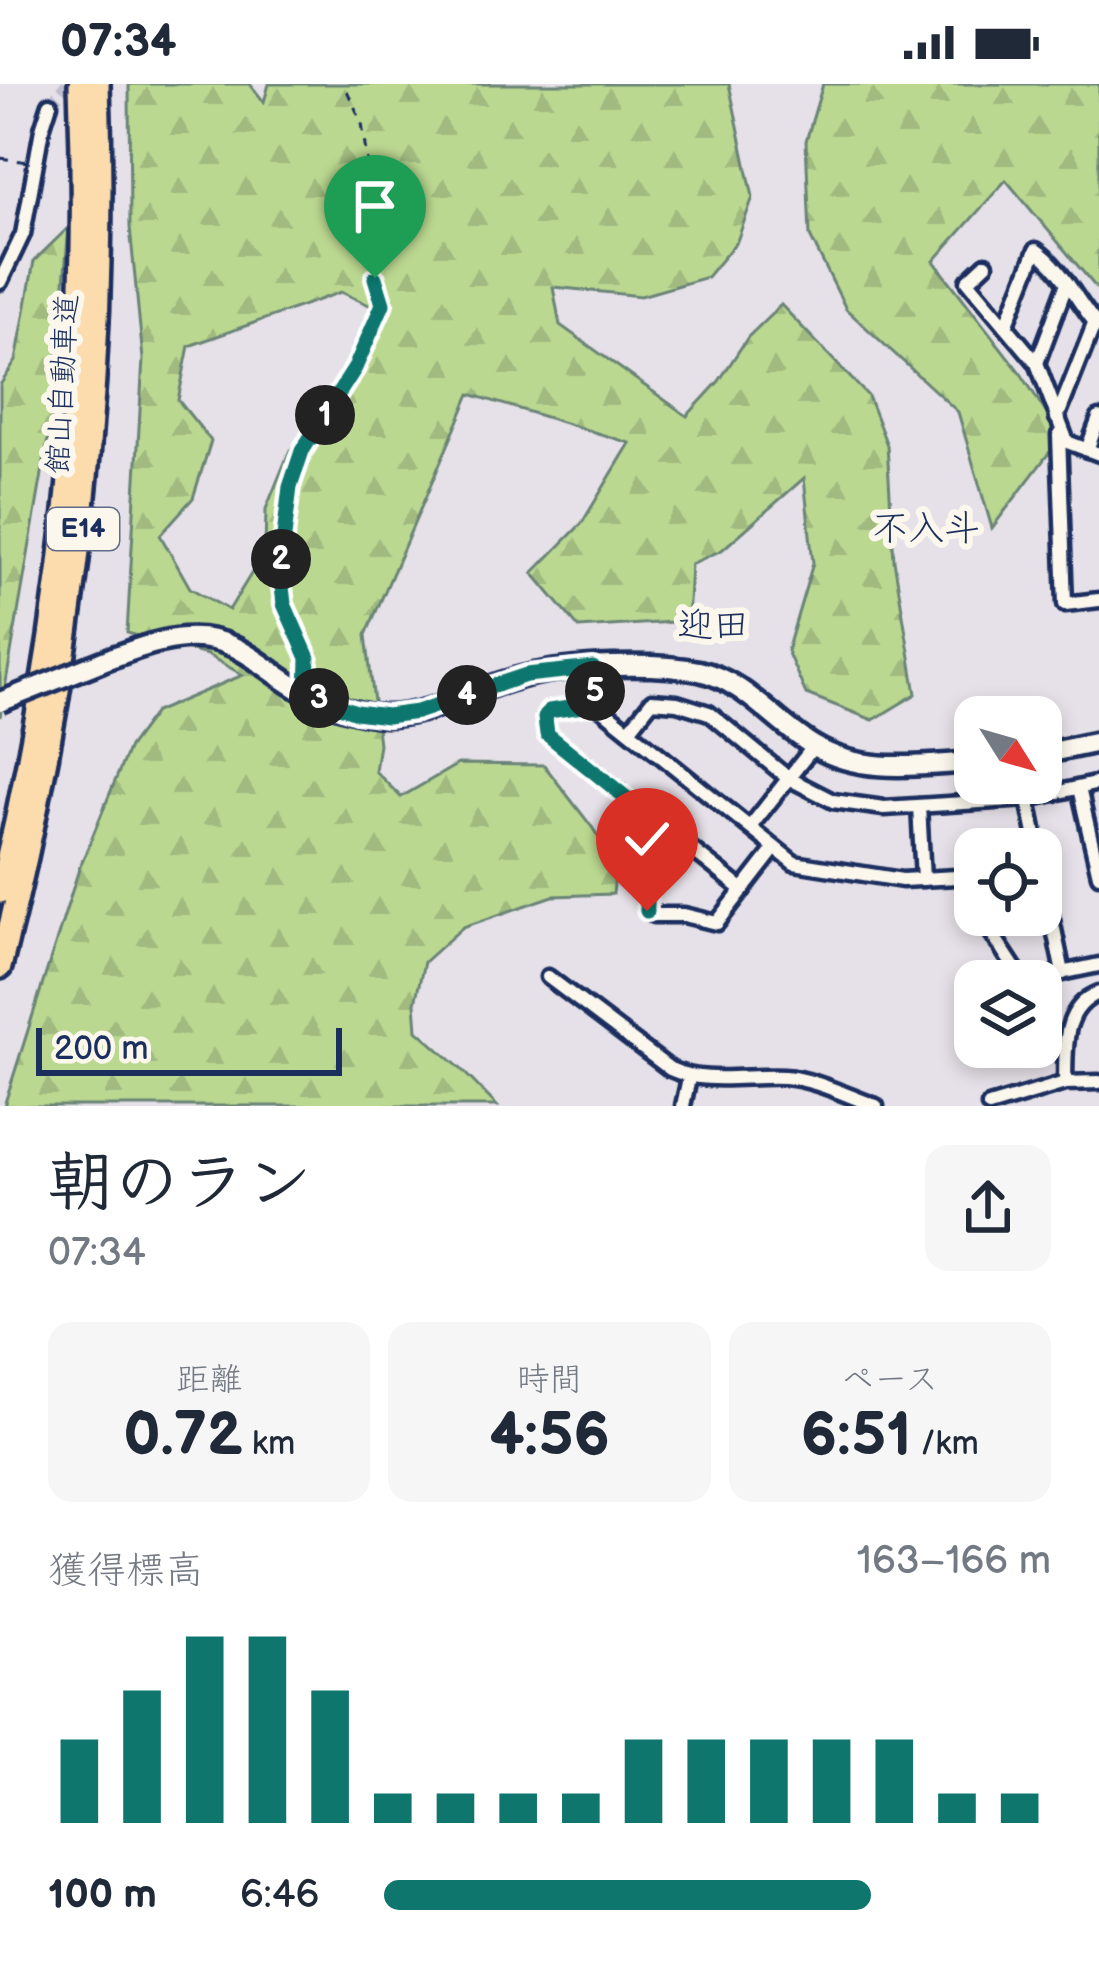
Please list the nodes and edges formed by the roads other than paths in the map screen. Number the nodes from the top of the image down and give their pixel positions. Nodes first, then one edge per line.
1 (80, 84) edge
2 (98, 84) edge
3 (50, 104) tunnel mouth
4 (986, 264) dead end
5 (0, 282) edge
6 (1066, 283) junction
7 (1097, 325) edge
8 (1006, 326) junction
9 (1037, 363) junction
10 (1099, 418) edge
11 (1058, 422) junction
12 (1093, 452) edge
13 (1099, 600) edge
14 (593, 668) junction
15 (0, 702) edge
16 (596, 704) junction
17 (629, 730) junction
18 (1099, 742) edge
19 (814, 746) junction
20 (1062, 750) edge
21 (954, 763) edge
22 (788, 778) junction
23 (1099, 783) edge
24 (1079, 788) junction
25 (1062, 792) edge
26 (955, 804) edge
27 (919, 806) junction
28 (750, 827) junction
29 (680, 841) junction
30 (775, 848) junction
31 (1099, 875) edge
32 (954, 877) edge
33 (923, 879) junction
34 (742, 890) junction
35 (0, 892) edge
36 (994, 936) edge
37 (1055, 936) edge
38 (1099, 965) edge
39 (0, 967) edge
40 (1063, 973) junction
41 (548, 977) dead end
42 (1099, 993) edge
43 (689, 1078) junction
44 (1099, 1082) edge
45 (1065, 1083) junction
46 (682, 1106) edge
47 (876, 1106) edge
48 (989, 1106) edge

1 - 35 highway, 館山自動車道 / E14
2 - 39 highway, 館山自動車道 / E14
3 - 5 street
4 - 8 street
6 - 7 street
6 - 8 street
6 - 9 street
7 - 11 street
8 - 9 street
9 - 11 street
10 - 12 street
11 - 12 street
11 - 13 street
14 - 15 street, bridge
14 - 16 street
14 - 19 street
16 - 17 street
16 - 29 street
17 - 22 street
17 - 28 street
18 - 20 street
19 - 21 street
19 - 22 street
22 - 27 street
22 - 28 street
23 - 24 street
24 - 25 street
24 - 31 street
26 - 27 street
27 - 33 street
28 - 30 street
29 - 34 street
29 - 34 street
30 - 33 street
30 - 34 street
32 - 33 street
36 - 40 street
37 - 40 street
38 - 40 street
41 - 43 street
42 - 45 street
43 - 46 street
43 - 47 street
44 - 45 street
45 - 48 street

